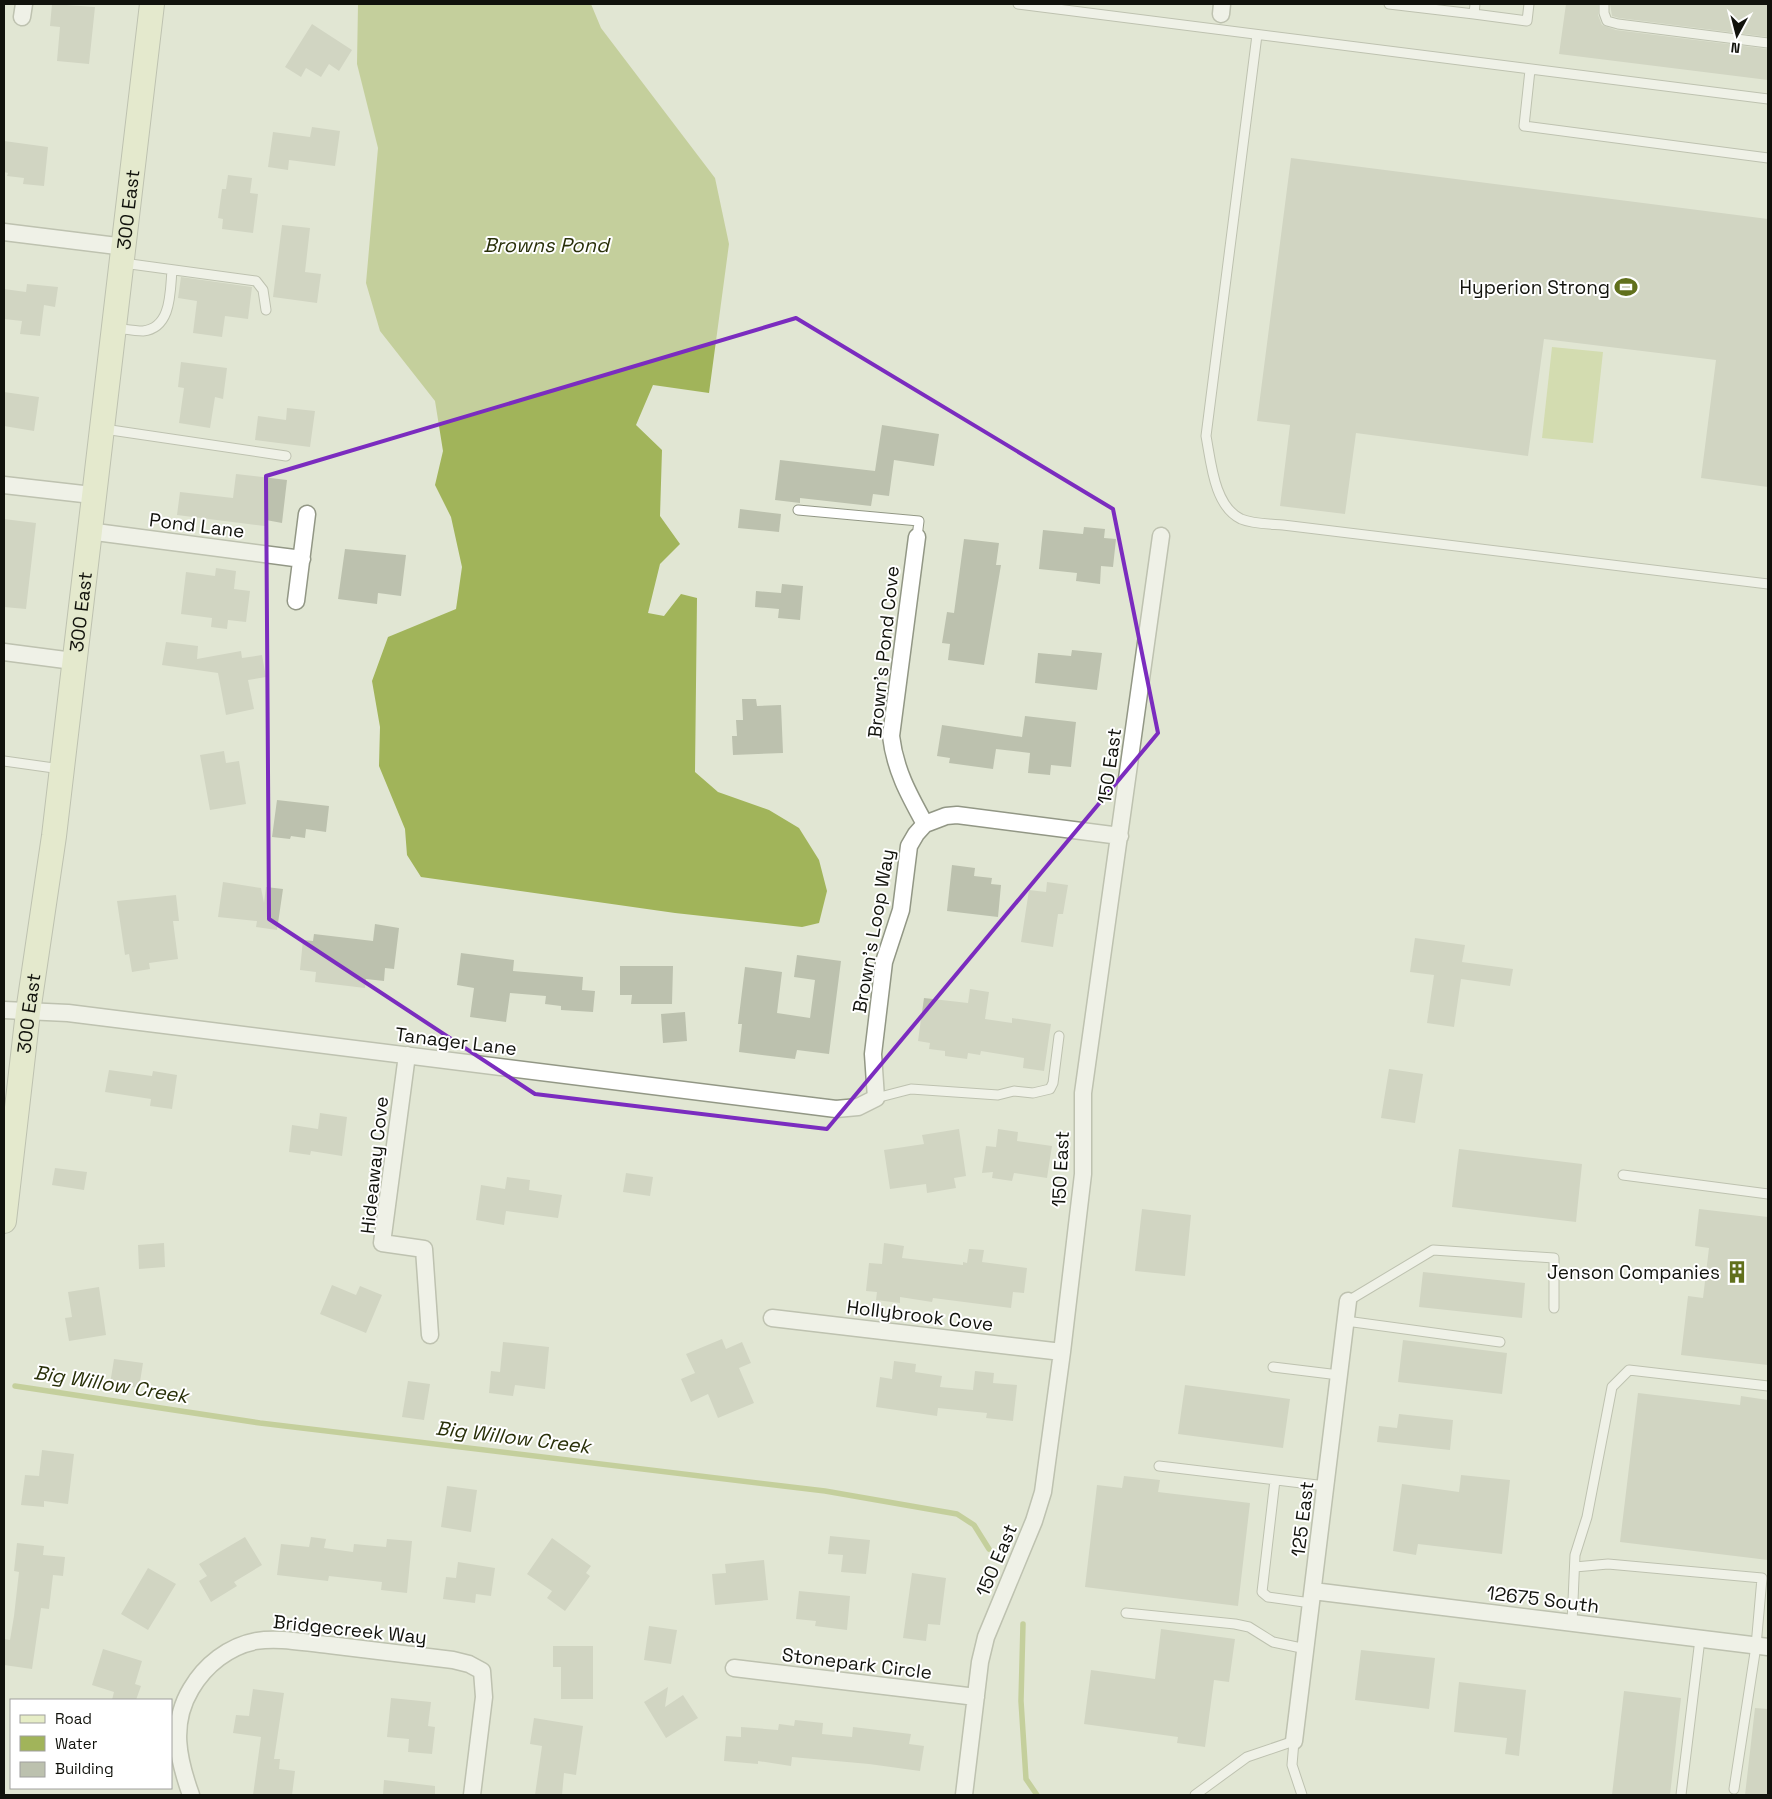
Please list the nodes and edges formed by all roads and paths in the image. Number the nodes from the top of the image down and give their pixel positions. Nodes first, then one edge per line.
1 (152, 4) edge
2 (1018, 4) edge
3 (1389, 4) edge
4 (1475, 4) edge
5 (1529, 4) edge
6 (1604, 4) edge
7 (1222, 9) edge
8 (1474, 14) junction
9 (1219, 31) junction
10 (1257, 35) junction
11 (1768, 43) edge
12 (1530, 70) junction
13 (1768, 99) edge
14 (1768, 158) edge
15 (4, 232) edge
16 (124, 255) junction
17 (172, 270) junction
18 (266, 310) dead end
19 (114, 328) junction
20 (101, 429) junction
21 (286, 456) dead end
22 (4, 485) edge
23 (92, 495) junction
24 (798, 510) dead end
25 (307, 514) dead end
26 (88, 530) junction
27 (1161, 536) dead end
28 (917, 537) joint
29 (302, 558) junction
30 (1768, 584) edge
31 (296, 601) dead end
32 (4, 652) edge
33 (73, 661) junction
34 (4, 761) edge
35 (61, 769) junction
36 (925, 824) junction
37 (1120, 836) junction
38 (4, 1010) edge
39 (28, 1012) junction
40 (1059, 1036) dead end
41 (407, 1055) junction
42 (876, 1098) junction
43 (1623, 1175) dead end
44 (1768, 1194) edge
45 (4, 1221) edge
46 (1348, 1301) joint
47 (1554, 1308) dead end
48 (772, 1318) dead end
49 (1346, 1321) junction
50 (430, 1335) dead end
51 (1500, 1342) dead end
52 (1062, 1352) junction
53 (1273, 1367) dead end
54 (1339, 1375) junction
55 (1768, 1386) edge
56 (1159, 1466) dead end
57 (1275, 1480) junction
58 (1326, 1486) junction
59 (1575, 1567) junction
60 (1765, 1579) edge
61 (1312, 1597) junction
62 (1126, 1613) dead end
63 (1572, 1623) junction
64 (1700, 1639) junction
65 (1762, 1646) edge
66 (1306, 1649) junction
67 (734, 1668) dead end
68 (976, 1697) junction
69 (1294, 1741) junction
70 (1734, 1789) dead end
71 (191, 1795) edge
72 (472, 1795) edge
73 (964, 1795) edge
74 (1195, 1795) edge
75 (1302, 1795) edge
76 (1681, 1795) edge

1 - 16 main road, 300 East
2 - 9 lane
3 - 8 lane
4 - 8 lane
5 - 8 lane
6 - 11 lane
7 - 9 lane
9 - 10 lane
10 - 12 lane
10 - 30 lane
12 - 13 lane
12 - 14 lane
15 - 16 street
16 - 17 lane
16 - 19 main road, 300 East
17 - 18 lane
17 - 19 lane
19 - 20 main road, 300 East
20 - 21 lane
20 - 23 main road, 300 East
22 - 23 street
23 - 26 main road, 300 East
24 - 28 lane
25 - 29 street
26 - 29 street, Pond Lane
26 - 33 main road, 300 East
27 - 37 street, 150 East
28 - 36 street, Brown's Pond Cove
29 - 31 street
32 - 33 street
33 - 35 main road, 300 East
34 - 35 lane
35 - 39 main road, 300 East
36 - 37 street
36 - 42 street, Brown's Loop Way
37 - 52 street, 150 East
38 - 39 street, Tanager Lane
39 - 41 street, Tanager Lane
39 - 45 main road, 300 East
40 - 42 lane
41 - 42 street, Tanager Lane
41 - 50 street, Hideaway Cove
43 - 44 lane
46 - 47 lane
46 - 49 street, 125 East
48 - 52 street, Hollybrook Cove
49 - 51 lane
49 - 54 street, 125 East
52 - 68 street, 150 East
53 - 54 lane
54 - 58 street, 125 East
55 - 59 lane
56 - 57 lane
57 - 58 lane
57 - 61 lane
58 - 61 street, 125 East
59 - 60 lane
59 - 63 lane
60 - 65 lane
61 - 63 street, 12675 South
61 - 66 street, 125 East
62 - 66 lane
63 - 64 street, 12675 South
64 - 65 street, 12675 South
64 - 76 lane
65 - 70 lane
66 - 69 street, 125 East
67 - 68 street, Stonepark Circle
68 - 73 street, 150 East
69 - 74 lane
69 - 75 lane
71 - 72 street, Bridgecreek Way

